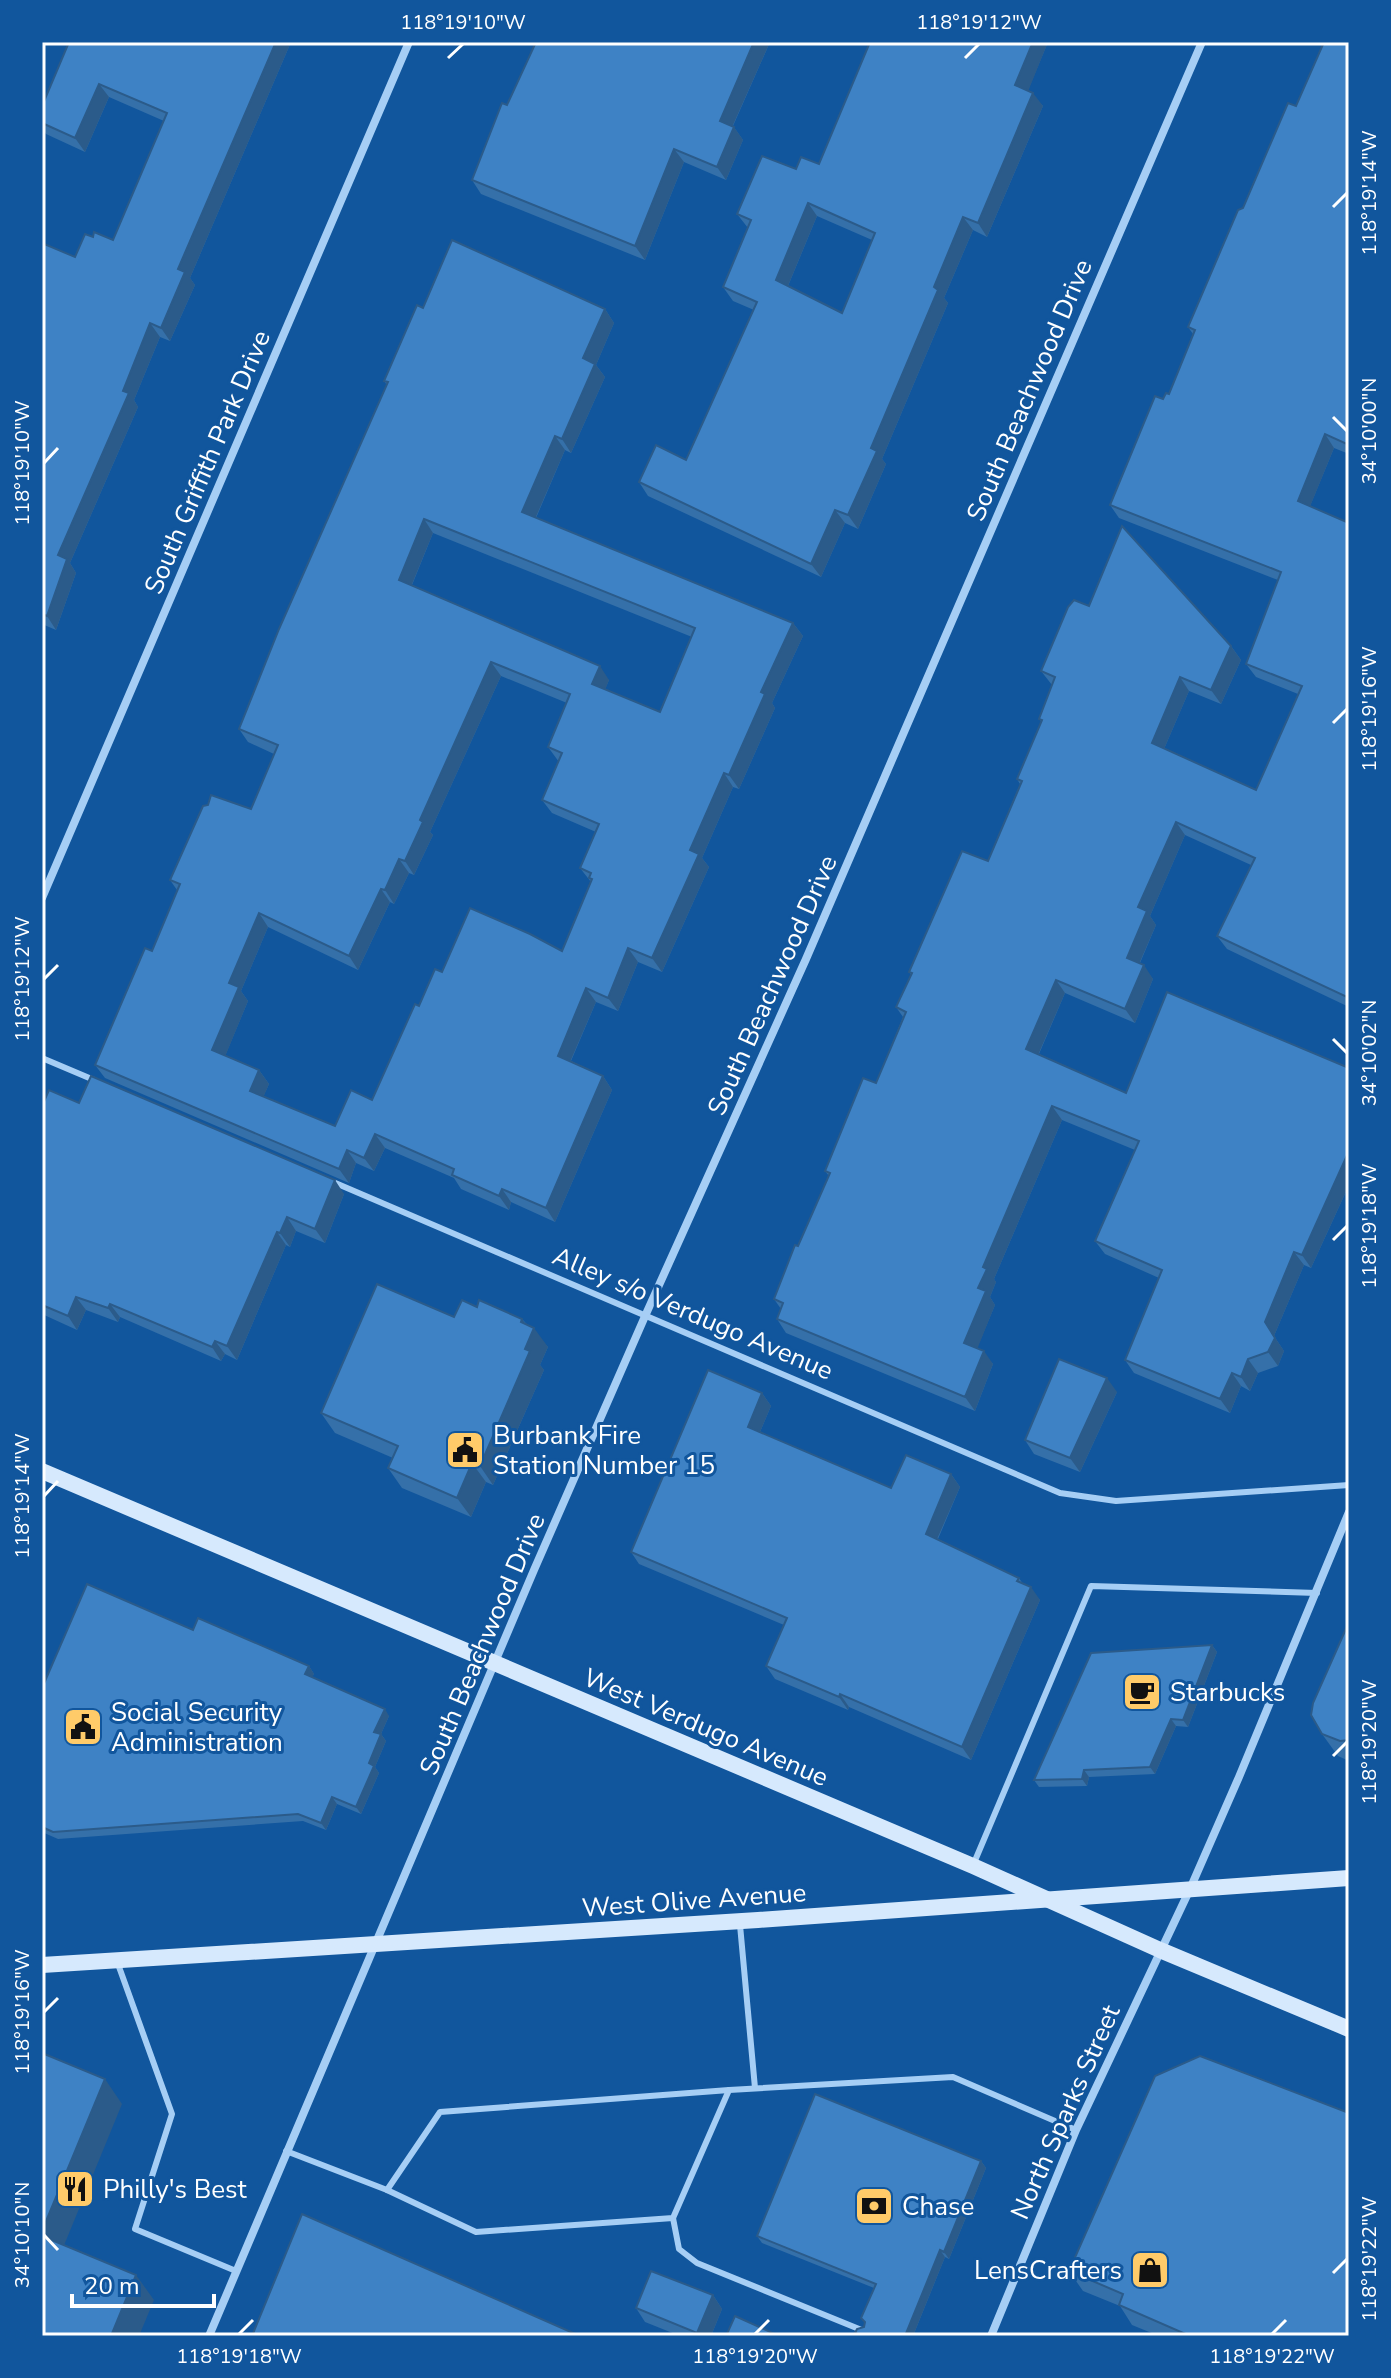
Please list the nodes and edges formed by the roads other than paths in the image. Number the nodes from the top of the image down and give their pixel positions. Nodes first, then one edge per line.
1 (409, 42) edge
2 (1202, 42) edge
3 (42, 898) edge
4 (42, 1058) edge
5 (101, 1083) edge
6 (322, 1177) edge
7 (646, 1314) junction
8 (42, 1471) edge
9 (1349, 1485) edge
10 (1349, 1512) edge
11 (1317, 1593) junction
12 (494, 1663) junction
13 (973, 1866) junction
14 (1349, 1878) edge
15 (1190, 1889) junction
16 (1049, 1900) junction
17 (739, 1920) junction
18 (377, 1943) junction
19 (1160, 1950) junction
20 (117, 1960) junction
21 (42, 1965) edge
22 (1349, 2029) edge
23 (755, 2088) junction
24 (729, 2090) junction
25 (1076, 2130) junction
26 (286, 2151) junction
27 (387, 2190) junction
28 (673, 2218) junction
29 (236, 2271) junction
30 (864, 2331) edge
31 (209, 2336) edge
32 (991, 2336) edge

1 - 3 street, South Griffith Park Drive
2 - 7 street, South Beachwood Drive
4 - 5 lane
6 - 7 lane, Alley s/o Verdugo Avenue
7 - 9 lane, Alley s/o Verdugo Avenue
7 - 12 street, South Beachwood Drive
8 - 12 main road, West Verdugo Avenue
10 - 11 street, North Sparks Street
11 - 13 lane
11 - 15 street, North Sparks Street
12 - 13 main road, West Verdugo Avenue
12 - 18 street, South Beachwood Drive
13 - 16 main road, West Verdugo Avenue
14 - 15 main road, West Olive Avenue
15 - 16 main road, West Olive Avenue
15 - 19 street, North Sparks Street
16 - 17 main road, West Olive Avenue
16 - 19 main road, West Verdugo Avenue
17 - 18 main road, West Olive Avenue
17 - 23 lane
18 - 20 main road, West Olive Avenue
18 - 26 street, South Beachwood Drive
19 - 22 main road, West Verdugo Avenue
19 - 25 street, North Sparks Street
20 - 21 main road, West Olive Avenue
20 - 29 lane
23 - 24 lane
23 - 25 lane
24 - 27 lane
24 - 28 lane
25 - 32 street, North Sparks Street
26 - 27 lane
26 - 29 street, South Beachwood Drive
27 - 28 lane
28 - 30 lane
29 - 31 street, South Beachwood Drive

